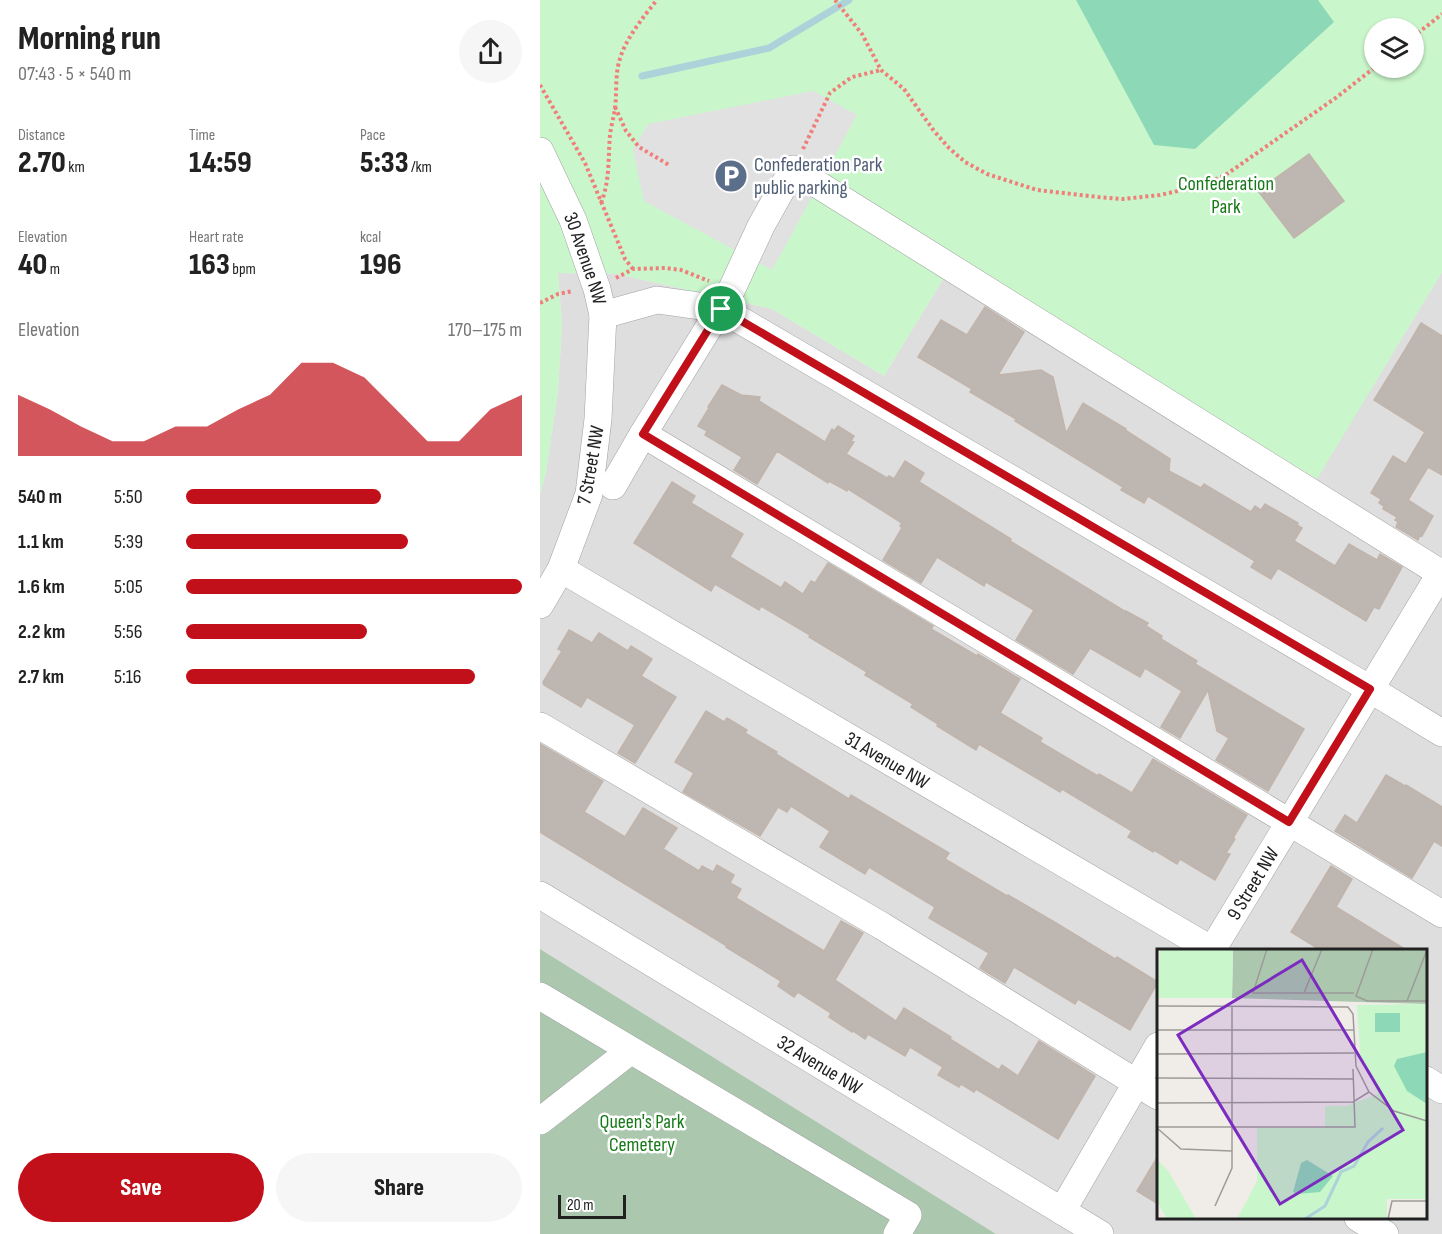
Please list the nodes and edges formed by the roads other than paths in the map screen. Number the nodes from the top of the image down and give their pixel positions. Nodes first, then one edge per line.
1 (540, 151) edge
2 (726, 301) junction
3 (603, 315) junction
4 (643, 434) junction
5 (613, 486) dead end
6 (561, 569) junction
7 (1442, 573) edge
8 (540, 605) edge
9 (1370, 689) junction
10 (540, 726) edge
11 (1442, 734) edge
12 (1289, 822) junction
13 (540, 896) edge
14 (1442, 914) edge
15 (1209, 949) edge
16 (1213, 949) edge
17 (540, 996) edge
18 (1157, 1050) edge
19 (630, 1051) junction
20 (1427, 1081) edge
21 (1148, 1090) edge
22 (1442, 1090) edge
23 (540, 1121) edge
24 (1062, 1211) junction
25 (1360, 1219) edge
26 (897, 1234) edge
27 (1100, 1234) edge
28 (1385, 1234) edge

1 - 3 street, 30 Avenue NW
2 - 3 street, 30 Avenue NW
2 - 4 street
2 - 7 street
2 - 9 street, 30 Avenue NW
3 - 6 street, 7 Street NW
4 - 5 street
4 - 12 street
6 - 8 street, 7 Street NW
6 - 15 street, 31 Avenue NW
7 - 9 street, 9 Street NW
9 - 11 street, 30 Avenue NW
9 - 12 street, 9 Street NW
10 - 21 street
12 - 14 street
12 - 16 street, 9 Street NW
13 - 24 street, 32 Avenue NW
17 - 19 street
18 - 21 street
19 - 23 street
19 - 26 street
20 - 22 street
21 - 24 street
24 - 27 street, 32 Avenue NW
25 - 28 street

